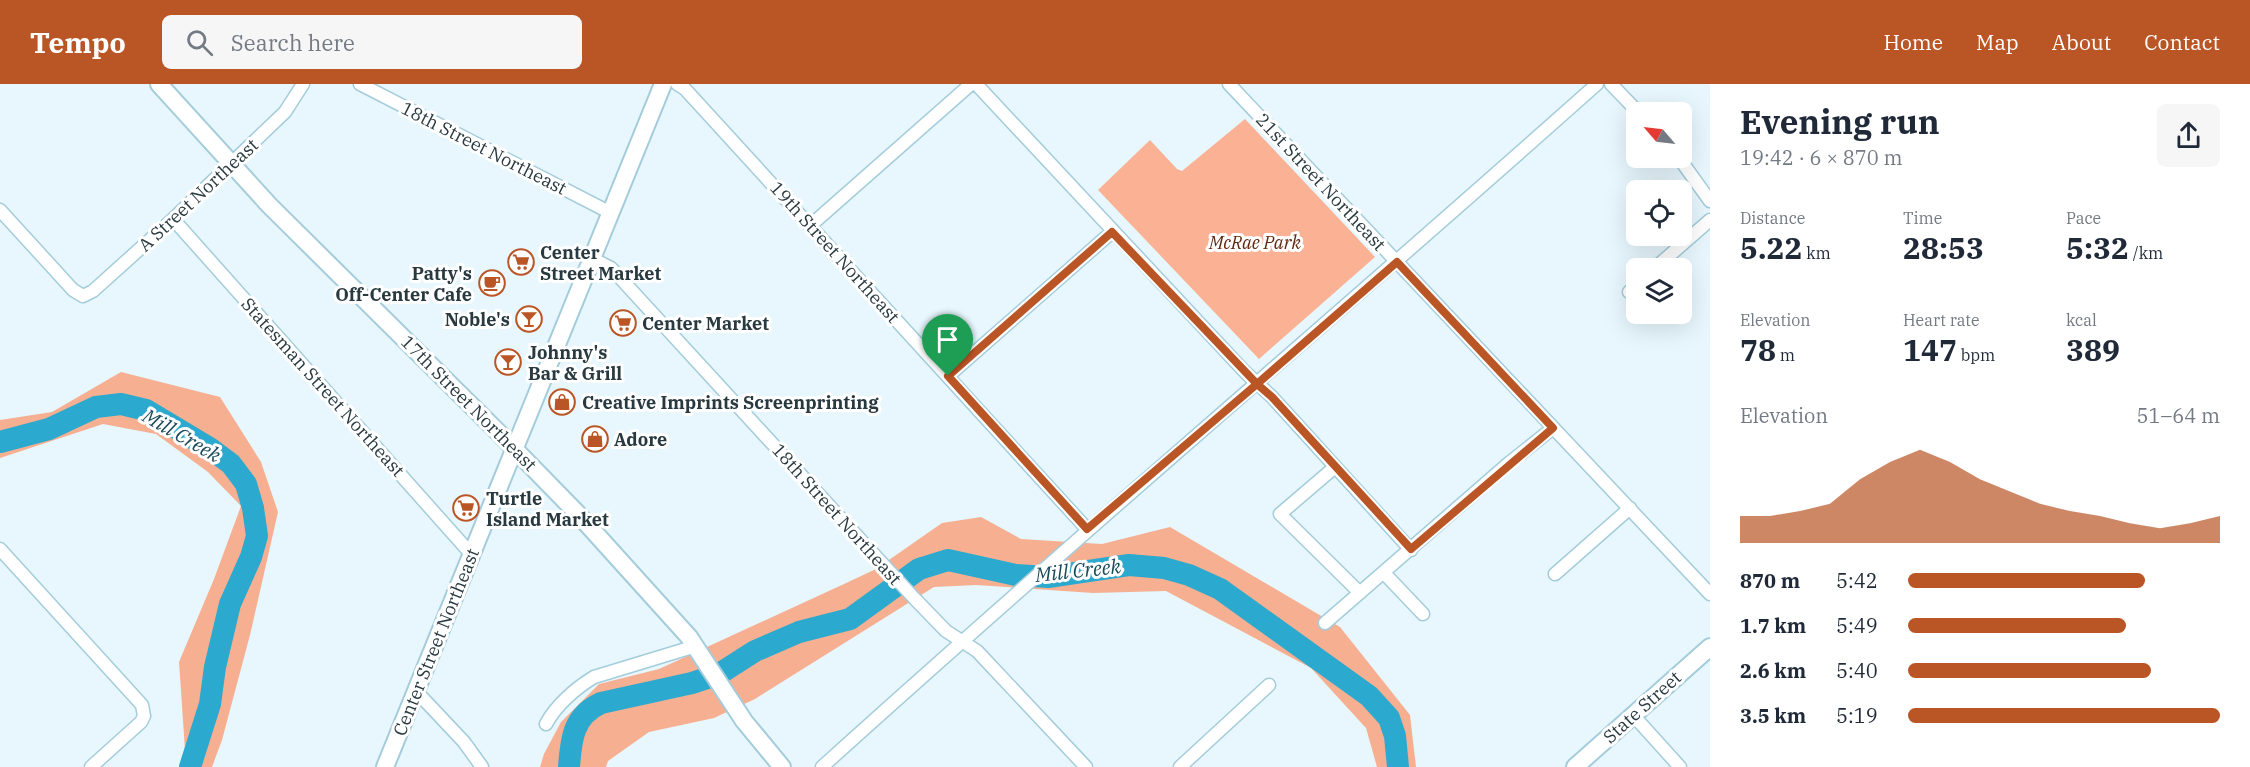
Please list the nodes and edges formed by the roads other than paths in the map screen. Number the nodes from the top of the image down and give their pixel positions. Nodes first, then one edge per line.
1 (159, 84) edge
2 (303, 84) edge
3 (360, 84) edge
4 (663, 84) edge
5 (677, 84) edge
6 (971, 84) edge
7 (976, 84) edge
8 (1229, 84) edge
9 (1597, 84) edge
10 (1611, 84) edge
11 (1628, 102) edge
12 (231, 164) junction
13 (1686, 168) edge
14 (1710, 201) edge
15 (0, 210) edge
16 (609, 212) junction
17 (173, 219) junction
18 (1710, 220) edge
19 (811, 225) junction
20 (1112, 232) junction
21 (591, 258) junction
22 (1666, 258) edge
23 (1397, 262) junction
24 (948, 376) junction
25 (1257, 384) junction
26 (1553, 428) junction
27 (515, 449) junction
28 (1335, 467) junction
29 (1630, 508) junction
30 (1087, 529) junction
31 (0, 549) edge
32 (1411, 549) junction
33 (472, 555) junction
34 (1384, 573) junction
35 (1555, 574) dead end
36 (1360, 593) junction
37 (1710, 594) edge
38 (1423, 614) dead end
39 (1325, 624) dead end
40 (961, 641) junction
41 (1710, 647) edge
42 (700, 652) junction
43 (1269, 685) dead end
44 (416, 691) junction
45 (1633, 715) junction
46 (546, 724) dead end
47 (91, 767) edge
48 (385, 767) edge
49 (482, 767) edge
50 (782, 767) edge
51 (822, 767) edge
52 (1086, 767) edge
53 (1180, 767) edge
54 (1575, 767) edge
55 (1680, 767) edge

1 - 12 main road, 17th Street Northeast
2 - 12 street, A Street Northeast
3 - 16 street, 18th Street Northeast
4 - 16 main road, Center Street Northeast
5 - 19 street, 19th Street Northeast
6 - 19 street
7 - 20 street
8 - 23 street, 21st Street Northeast
9 - 23 street
10 - 11 street
12 - 17 street, A Street Northeast
12 - 27 main road, 17th Street Northeast
13 - 14 street
15 - 17 street, A Street Northeast
16 - 21 main road, Center Street Northeast
17 - 33 street, Statesman Street Northeast
18 - 22 street
19 - 24 street, 19th Street Northeast
20 - 24 street
20 - 25 street
21 - 27 main road, Center Street Northeast
21 - 40 street, 18th Street Northeast
23 - 25 street
23 - 26 street, 21st Street Northeast
24 - 30 street, 19th Street Northeast
25 - 28 street
25 - 30 street
26 - 29 street, 21st Street Northeast
26 - 32 street
27 - 33 main road, Center Street Northeast
27 - 42 main road, 17th Street Northeast
28 - 32 street
28 - 36 street
29 - 35 street
29 - 37 street, 21st Street Northeast
30 - 40 street
31 - 47 street
32 - 34 street
33 - 44 main road, Center Street Northeast
34 - 36 street
34 - 38 street
36 - 39 street
40 - 51 street
40 - 52 street, 18th Street Northeast
41 - 45 main road, State Street
42 - 46 street
42 - 50 main road, 17th Street Northeast
43 - 53 street
44 - 48 main road, Center Street Northeast
44 - 49 street
45 - 54 main road, State Street
45 - 55 street

